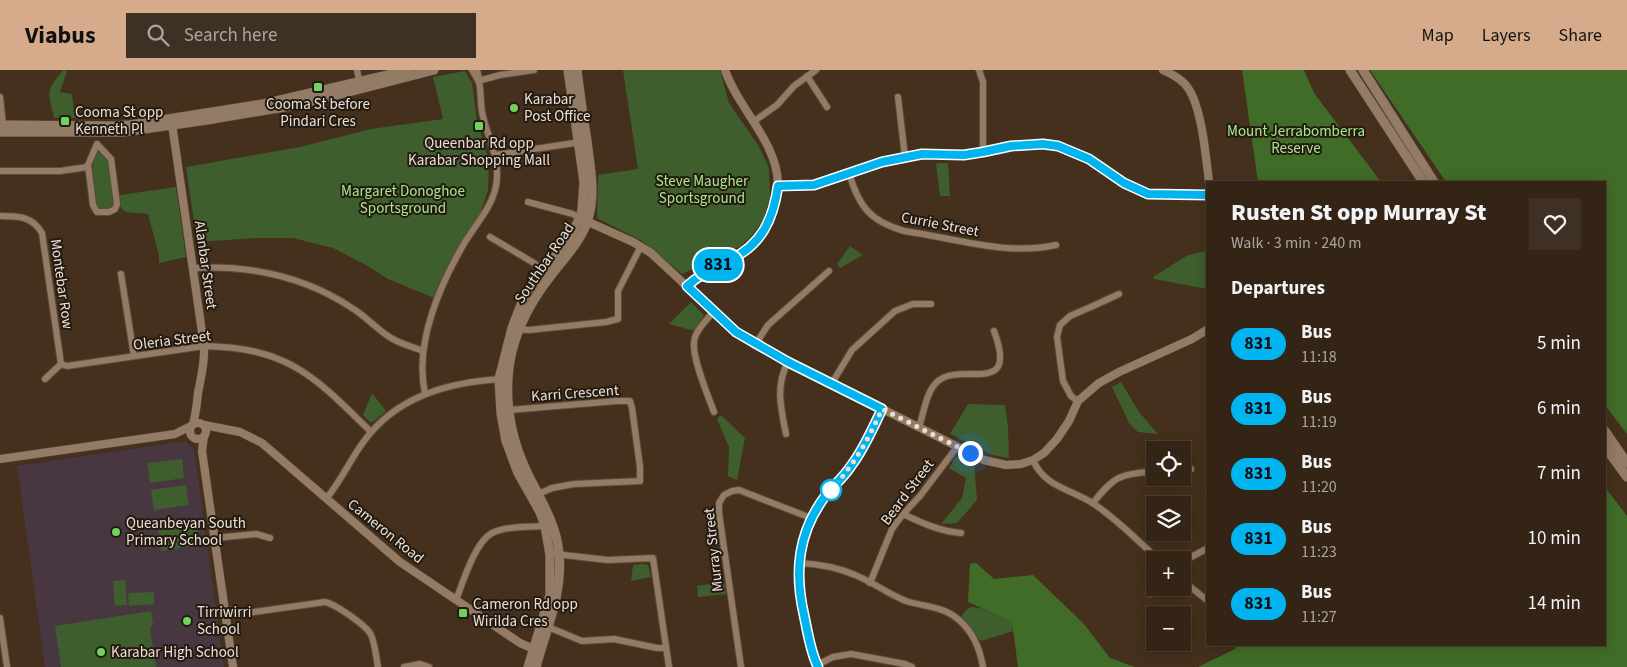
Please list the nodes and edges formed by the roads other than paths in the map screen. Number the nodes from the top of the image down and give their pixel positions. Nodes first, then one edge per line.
1 (357, 70) edge
2 (409, 70) edge
3 (434, 70) edge
4 (472, 70) edge
5 (478, 70) edge
6 (534, 70) edge
7 (568, 70) edge
8 (576, 70) edge
9 (725, 70) edge
10 (816, 70) edge
11 (979, 70) edge
12 (1163, 70) edge
13 (1350, 70) edge
14 (1363, 70) edge
15 (807, 76) junction
16 (478, 81) junction
17 (360, 85) junction
18 (898, 96) dead end
19 (0, 97) edge
20 (827, 107) dead end
21 (172, 121) junction
22 (753, 122) junction
23 (1, 127) edge
24 (97, 129) junction
25 (583, 142) junction
26 (97, 144) junction
27 (983, 152) junction
28 (495, 155) junction
29 (905, 157) junction
30 (88, 167) junction
31 (0, 170) edge
32 (849, 174) junction
33 (1209, 181) edge
34 (1422, 181) edge
35 (1433, 181) edge
36 (778, 186) junction
37 (1206, 195) edge
38 (528, 202) dead end
39 (0, 216) edge
40 (584, 220) junction
41 (490, 237) dead end
42 (1056, 245) dead end
43 (641, 246) junction
44 (192, 268) junction
45 (830, 271) dead end
46 (547, 273) junction
47 (121, 274) dead end
48 (687, 286) junction
49 (1119, 294) dead end
50 (931, 304) dead end
51 (713, 312) junction
52 (515, 329) junction
53 (1206, 330) edge
54 (994, 331) dead end
55 (755, 345) junction
56 (204, 346) junction
57 (423, 351) junction
58 (134, 356) junction
59 (788, 362) junction
60 (61, 364) junction
61 (503, 378) junction
62 (45, 379) dead end
63 (832, 383) junction
64 (424, 393) junction
65 (1078, 402) junction
66 (882, 409) junction
67 (197, 410) junction
68 (509, 410) junction
69 (714, 412) dead end
70 (203, 424) junction
71 (192, 425) junction
72 (919, 427) junction
73 (220, 429) junction
74 (371, 432) junction
75 (1606, 432) edge
76 (175, 434) junction
77 (786, 434) dead end
78 (205, 435) junction
79 (194, 438) junction
80 (957, 446) junction
81 (1606, 448) edge
82 (202, 451) junction
83 (0, 459) edge
84 (1033, 460) junction
85 (1627, 463) edge
86 (1146, 472) edge
87 (1627, 478) edge
88 (535, 496) junction
89 (326, 498) junction
90 (1093, 503) junction
91 (903, 514) junction
92 (811, 518) junction
93 (545, 526) junction
94 (961, 533) dead end
95 (215, 538) junction
96 (270, 538) dead end
97 (1206, 549) edge
98 (1149, 551) edge
99 (555, 554) junction
100 (1191, 557) edge
101 (799, 563) junction
102 (870, 583) junction
103 (1191, 587) edge
104 (1206, 599) edge
105 (456, 600) junction
106 (226, 616) junction
107 (0, 618) edge
108 (548, 627) junction
109 (666, 648) junction
110 (536, 651) junction
111 (818, 666) edge
112 (7, 667) edge
113 (233, 667) edge
114 (378, 667) edge
115 (404, 667) edge
116 (429, 667) edge
117 (528, 667) edge
118 (536, 667) edge
119 (669, 667) edge
120 (741, 667) edge
121 (912, 667) edge
122 (983, 667) edge

1 - 17 street
2 - 17 main road
3 - 17 main road
4 - 16 street
5 - 16 street
6 - 16 street
7 - 25 main road, Southbar Road
8 - 25 main road, Southbar Road
9 - 22 street
10 - 15 street
11 - 27 street
12 - 33 street
13 - 34 main road
14 - 35 main road
15 - 20 street
15 - 22 street
16 - 28 street
17 - 21 main road
18 - 29 street
19 - 23 street
21 - 24 main road
21 - 44 street, Alanbar Street
22 - 36 street
23 - 24 main road
23 - 24 main road
24 - 26 street
25 - 28 street
25 - 40 main road, Southbar Road
26 - 30 street
26 - 30 street
27 - 29 street
27 - 37 street
28 - 57 street
29 - 32 street
30 - 31 street
32 - 36 street
32 - 42 street, Currie Street
36 - 48 street
38 - 40 street
39 - 60 street, Montebar Row
40 - 43 street
40 - 46 main road, Southbar Road
41 - 46 street
43 - 48 street
43 - 52 street
44 - 56 street, Alanbar Street
44 - 57 street
45 - 55 street
46 - 52 main road, Southbar Road
47 - 58 street
48 - 51 street
49 - 65 street
50 - 63 street
51 - 55 street
51 - 69 street
52 - 61 main road, Southbar Road
53 - 65 street
54 - 72 street
55 - 59 street
56 - 58 street, Oleria Street
56 - 67 street, Alanbar Street
56 - 74 street, Oleria Street
57 - 64 street
58 - 60 street, Oleria Street
59 - 63 street
59 - 77 street
60 - 62 street
61 - 64 street
61 - 68 main road, Southbar Road
61 - 88 main road, Southbar Road
63 - 66 street
64 - 74 street
65 - 84 street
66 - 72 street
66 - 92 street
67 - 70 street, Alanbar Street
67 - 71 street, Alanbar Street
68 - 88 main road, Southbar Road
68 - 88 street, Karri Crescent
70 - 71 street
70 - 73 street, Cameron Road
70 - 78 street
71 - 76 street
71 - 79 street
72 - 80 street
73 - 78 street
73 - 89 street, Cameron Road
74 - 89 street
75 - 85 main road
76 - 79 street
76 - 83 street
78 - 79 street
78 - 82 street
79 - 82 street
80 - 84 street
80 - 91 street, Beard Street
81 - 87 main road
82 - 95 street
84 - 90 street
86 - 90 street
88 - 93 main road, Southbar Road
88 - 99 main road, Southbar Road
89 - 105 street, Cameron Road
90 - 98 street
91 - 94 street
91 - 102 street, Beard Street
92 - 101 street
92 - 120 street, Murray Street
93 - 99 main road, Southbar Road
93 - 105 street
95 - 96 street
95 - 106 street
97 - 100 street
99 - 108 main road, Southbar Road
99 - 109 street
99 - 110 main road, Southbar Road
101 - 102 street
101 - 111 street
102 - 122 street
103 - 104 street
105 - 110 street, Cameron Road
106 - 113 street
106 - 114 street
107 - 112 street
108 - 109 street
108 - 110 main road, Southbar Road
109 - 119 street
110 - 117 main road, Southbar Road
110 - 118 main road, Southbar Road
111 - 121 street
115 - 116 street

